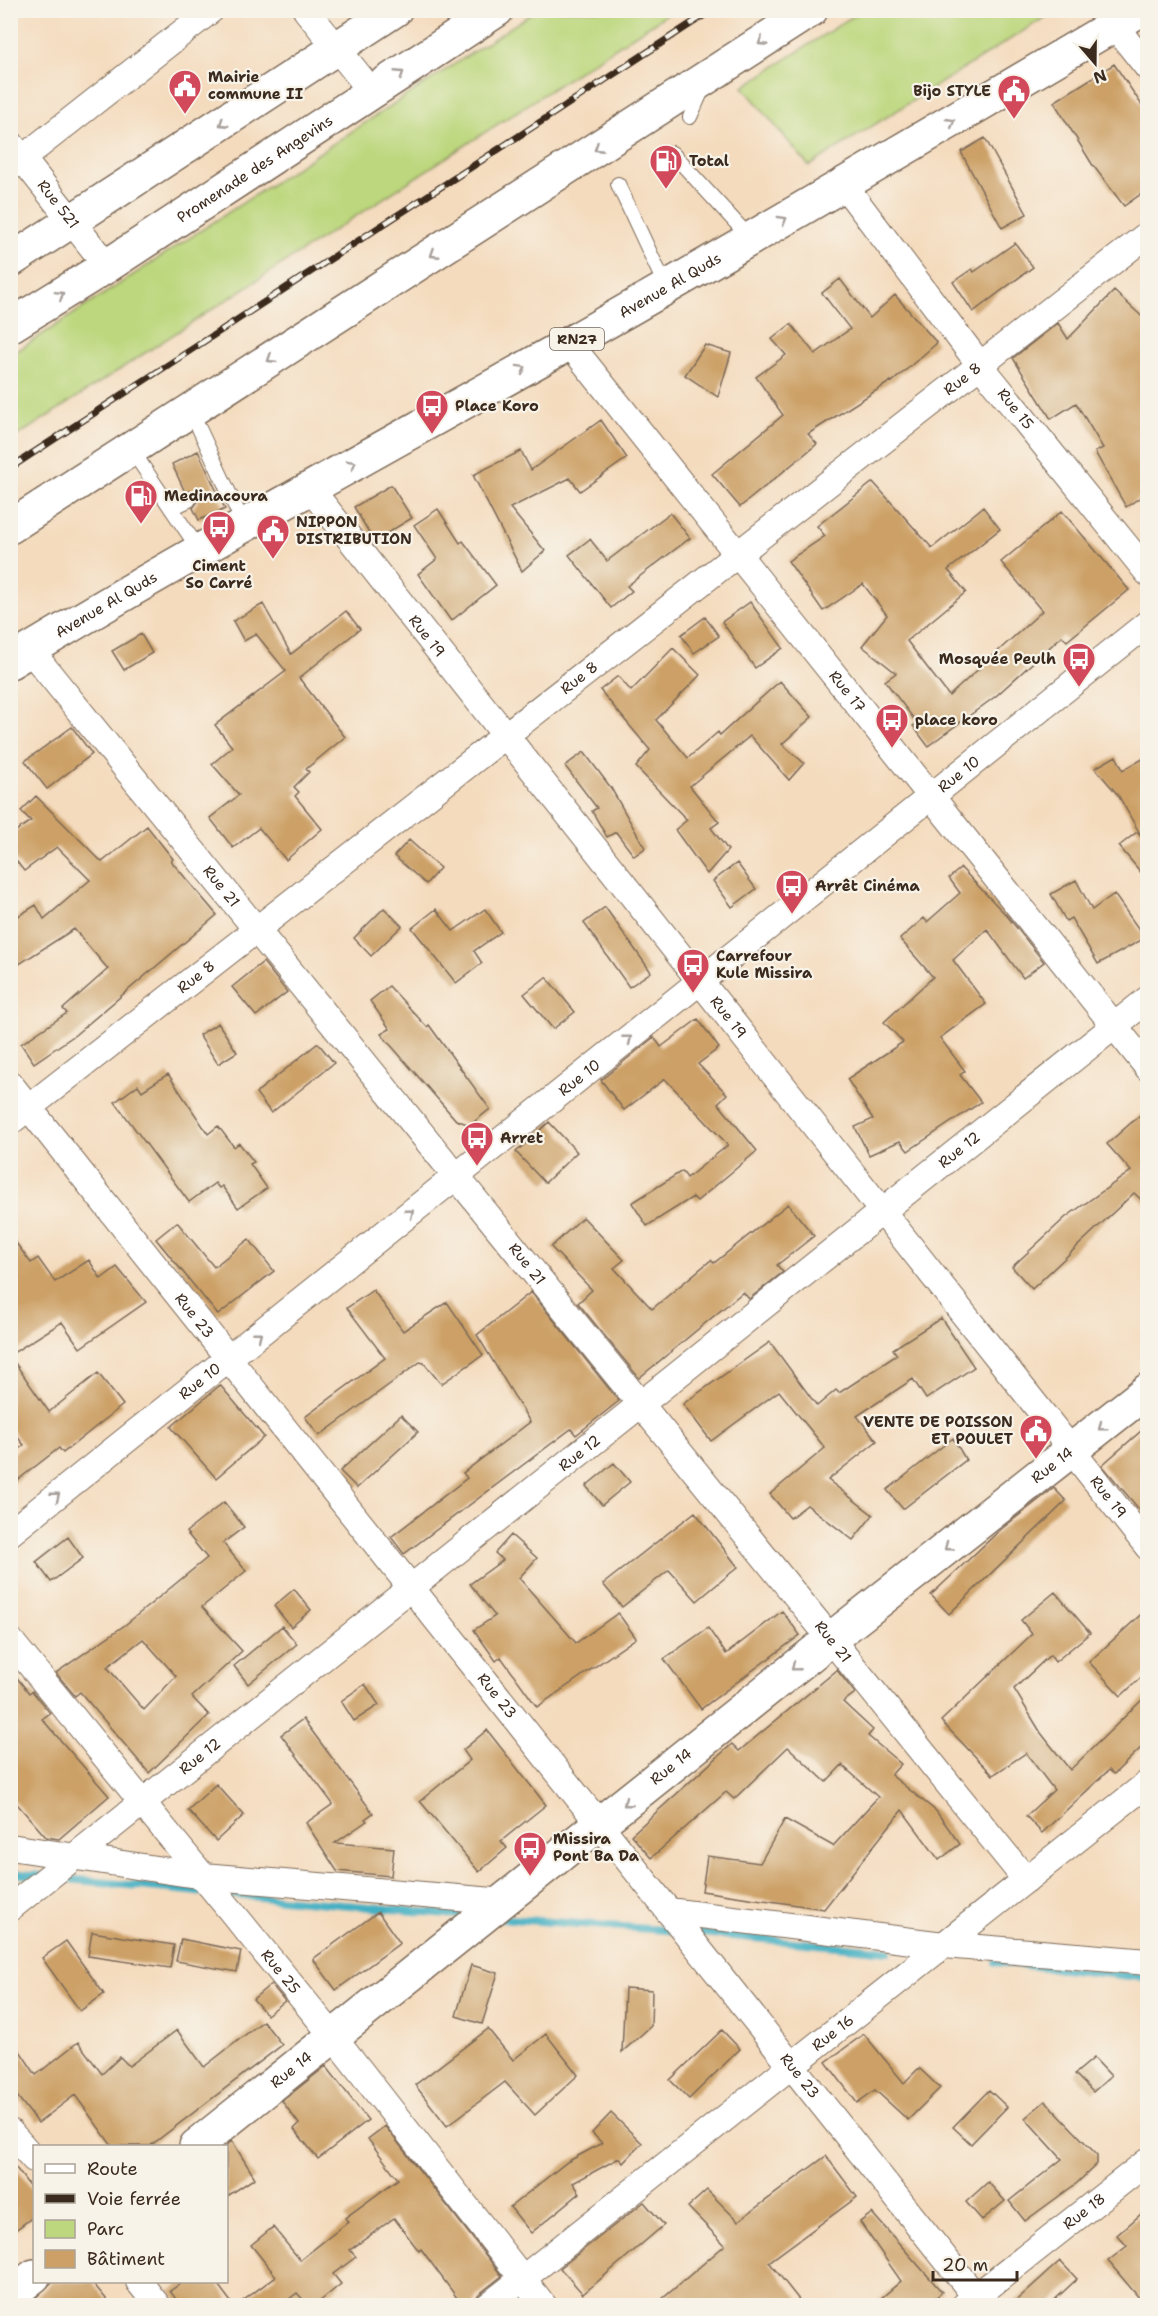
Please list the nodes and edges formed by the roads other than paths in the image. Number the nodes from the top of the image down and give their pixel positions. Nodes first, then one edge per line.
1 (211, 10) edge
2 (306, 10) edge
3 (396, 10) edge
4 (497, 10) edge
5 (811, 10) edge
6 (1127, 18) edge
7 (338, 49) junction
8 (1148, 68) edge
9 (707, 78) junction
10 (372, 92) junction
11 (690, 117) dead end
12 (672, 153) dead end
13 (14, 156) edge
14 (618, 184) dead end
15 (844, 185) junction
16 (73, 221) junction
17 (1148, 234) edge
18 (751, 238) junction
19 (10, 261) edge
20 (107, 266) junction
21 (666, 287) junction
22 (10, 326) edge
23 (569, 343) junction
24 (980, 365) junction
25 (191, 411) junction
26 (131, 449) junction
27 (309, 487) junction
28 (189, 500) dead end
29 (172, 508) junction
30 (244, 525) junction
31 (10, 527) edge
32 (200, 551) junction
33 (737, 554) junction
34 (1148, 573) edge
35 (1148, 623) edge
36 (20, 656) edge
37 (506, 735) junction
38 (931, 796) junction
39 (257, 930) junction
40 (700, 981) junction
41 (1148, 999) edge
42 (1114, 1026) junction
43 (1148, 1068) edge
44 (10, 1084) edge
45 (20, 1114) edge
46 (456, 1176) junction
47 (882, 1211) junction
48 (229, 1358) junction
49 (1148, 1390) edge
50 (640, 1404) junction
51 (1071, 1451) junction
52 (10, 1533) edge
53 (1148, 1547) edge
54 (411, 1588) junction
55 (832, 1638) junction
56 (10, 1640) edge
57 (1148, 1783) edge
58 (143, 1802) junction
59 (600, 1825) junction
60 (10, 1847) edge
61 (74, 1857) junction
62 (203, 1876) junction
63 (1026, 1880) junction
64 (505, 1902) junction
65 (10, 1908) edge
66 (668, 1911) junction
67 (944, 1945) junction
68 (1148, 1962) edge
69 (333, 2036) junction
70 (792, 2065) junction
71 (10, 2132) edge
72 (197, 2145) edge
73 (33, 2158) edge
74 (1148, 2161) edge
75 (33, 2277) edge
76 (522, 2279) junction
77 (140, 2283) edge
78 (10, 2295) edge
79 (974, 2302) edge
80 (158, 2306) edge
81 (488, 2306) edge
82 (544, 2306) edge

1 - 13 street
2 - 7 street
3 - 7 street
10 -> 4 street, Promenade des Angevins
5 -> 9 street
6 - 8 street
15 -> 6 street, Avenue Al Quds / RN27
7 - 10 street
7 -> 16 street
9 - 11 lane
9 -> 25 street
10 - 20 street, Promenade des Angevins
12 - 18 lane
13 - 16 street, Rue 521
14 - 21 lane
18 -> 15 street, Avenue Al Quds / RN27
15 - 24 street, Rue 15
16 - 19 street
16 - 20 street, Rue 521
17 - 24 street, Rue 8
18 - 21 street, Avenue Al Quds / RN27
22 -> 20 street, Promenade des Angevins
21 - 23 street, Avenue Al Quds / RN27
27 -> 23 street, Avenue Al Quds / RN27
23 - 33 street, Rue 17
24 - 33 street, Rue 8
24 - 34 street, Rue 15
25 - 26 street
25 - 30 lane
26 - 29 lane
26 - 31 street
27 - 30 street, Avenue Al Quds / RN27
27 - 37 street, Rue 19
28 - 29 lane
29 - 32 lane
30 - 32 street, Avenue Al Quds / RN27
32 - 36 street, Avenue Al Quds / RN27
33 - 37 street, Rue 8
33 - 38 street, Rue 17
35 - 38 street, Rue 10
36 - 39 street, Rue 21
37 - 39 street, Rue 8
37 - 40 street, Rue 19
38 - 40 street, Rue 10
38 - 42 street, Rue 17
39 - 45 street, Rue 8
39 - 46 street, Rue 21
46 -> 40 street, Rue 10
40 - 47 street, Rue 19
41 - 42 street, Rue 12
42 - 43 street, Rue 17
42 - 47 street, Rue 12
44 - 45 street, Rue 23
45 - 48 street, Rue 23
48 -> 46 street, Rue 10
46 - 50 street, Rue 21
47 - 50 street, Rue 12
47 - 51 street, Rue 19
52 -> 48 street, Rue 10
48 - 54 street, Rue 23
49 -> 51 street, Rue 14
50 - 54 street, Rue 12
50 - 55 street, Rue 21
51 - 53 street, Rue 19
51 -> 55 street, Rue 14
54 - 58 street, Rue 12
54 - 59 street, Rue 23
55 -> 59 street, Rue 14
55 - 63 street, Rue 21
56 - 58 street, Rue 25
57 - 63 street, Rue 16
58 - 61 street, Rue 12
58 - 62 street, Rue 25
59 - 64 street, Rue 14
59 - 66 street, Rue 23
60 - 61 street
61 - 62 street
61 - 65 street, Rue 12
62 - 64 street
62 - 69 street, Rue 25
63 - 67 street, Rue 16
64 - 69 street, Rue 14
66 - 67 street
66 - 70 street, Rue 23
67 - 68 street
67 - 70 street, Rue 16
69 - 72 street, Rue 14
69 - 76 street, Rue 25
70 - 76 street, Rue 16
70 - 79 street, Rue 23
71 - 73 street
74 - 79 street, Rue 18
75 - 78 street
76 - 81 street, Rue 16
76 - 82 street, Rue 25
77 - 80 street

